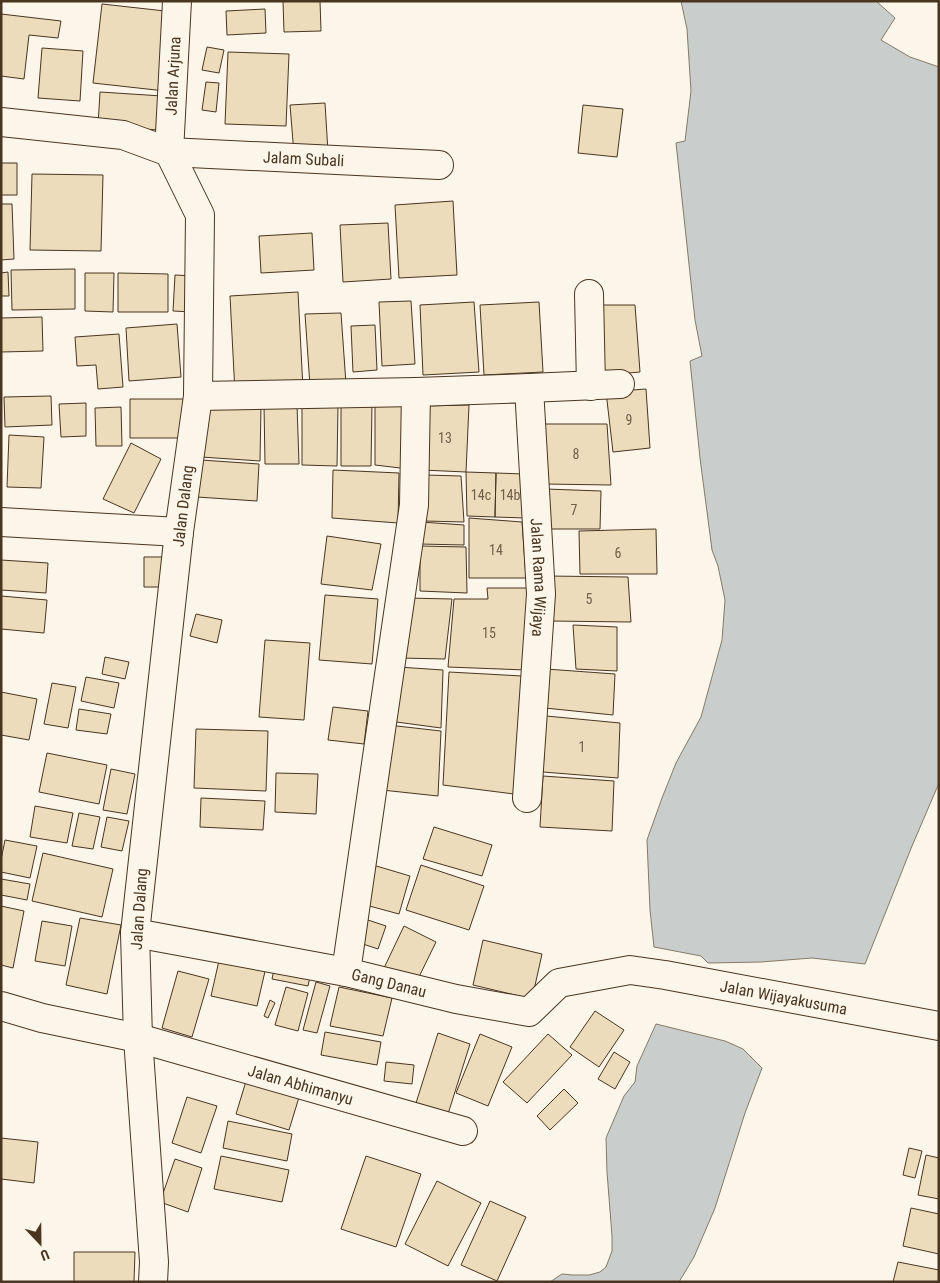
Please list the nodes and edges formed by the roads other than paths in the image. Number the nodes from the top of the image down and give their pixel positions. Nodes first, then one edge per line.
1 (177, 1) edge
2 (1, 122) edge
3 (169, 152) junction
4 (440, 165) dead end
5 (589, 294) dead end
6 (620, 384) dead end
7 (591, 386) junction
8 (529, 388) junction
9 (416, 392) junction
10 (198, 396) junction
11 (1, 522) edge
12 (179, 532) junction
13 (527, 798) dead end
14 (135, 933) junction
15 (630, 970) joint
16 (346, 972) junction
17 (1, 1006) edge
18 (939, 1026) edge
19 (138, 1038) junction
20 (463, 1132) dead end
21 (153, 1282) edge

1 - 3 street, Jalan Arjuna
2 - 3 street
3 - 4 street, Jalam Subali
3 - 10 street, Jalan Dalang
5 - 7 street
6 - 7 street
7 - 8 street
8 - 9 street
8 - 13 street, Jalan Rama Wijaya
9 - 10 street
9 - 16 street
10 - 12 street, Jalan Dalang
11 - 12 street
12 - 14 street, Jalan Dalang
14 - 16 street, Gang Danau
14 - 19 street, Jalan Dalang
15 - 16 street, Gang Danau
15 - 18 street, Jalan Wijayakusuma
17 - 19 street
19 - 20 street, Jalan Abhimanyu
19 - 21 street, Jalan Dalang

